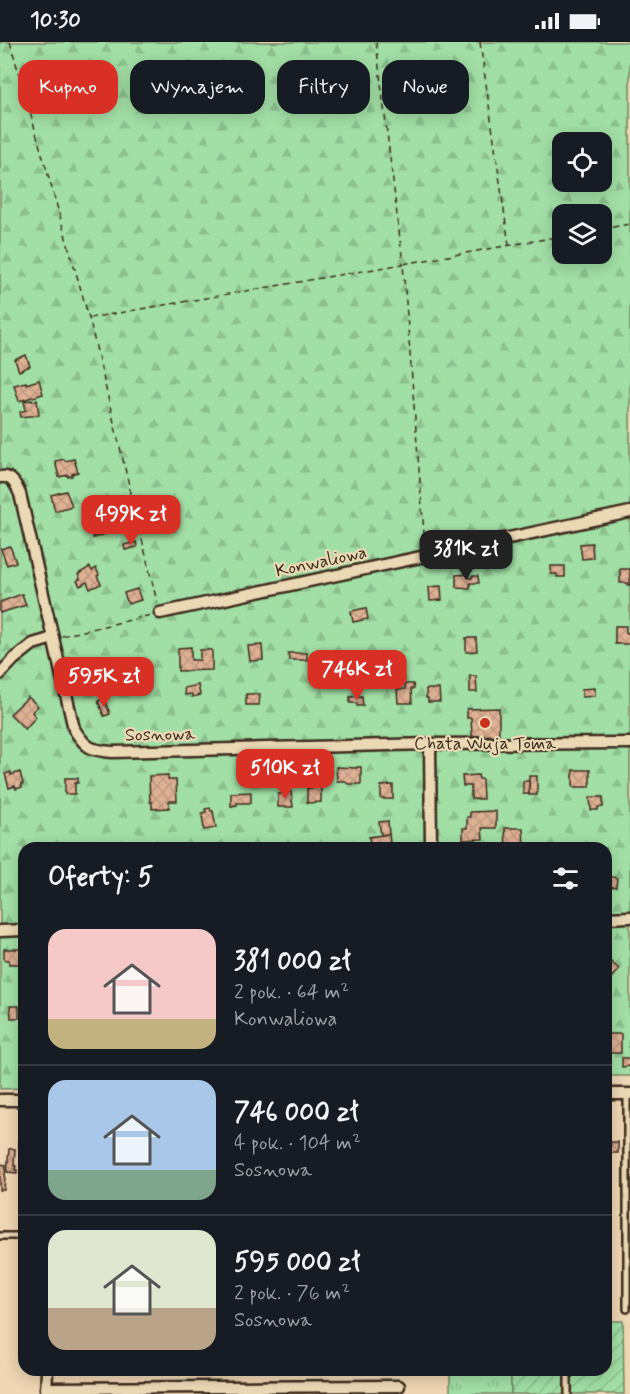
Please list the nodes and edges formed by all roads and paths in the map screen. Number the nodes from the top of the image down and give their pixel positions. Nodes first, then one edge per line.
1 (10, 42) edge
2 (376, 42) edge
3 (480, 42) edge
4 (630, 224) edge
5 (612, 227) edge
6 (552, 238) edge
7 (509, 245) junction
8 (403, 264) junction
9 (89, 318) junction
10 (3, 476) edge
11 (630, 512) edge
12 (425, 556) junction
13 (160, 613) junction
14 (52, 638) junction
15 (0, 674) edge
16 (630, 743) edge
17 (430, 744) junction
18 (431, 842) edge
19 (630, 917) edge
20 (612, 918) edge
21 (18, 930) edge
22 (0, 931) edge
23 (612, 1094) edge
24 (629, 1094) edge
25 (0, 1100) edge
26 (18, 1100) edge
27 (0, 1236) edge
28 (18, 1236) edge
29 (627, 1309) dead end
30 (47, 1376) edge
31 (568, 1376) edge
32 (399, 1386) dead end
33 (46, 1391) edge
34 (278, 1391) edge
35 (568, 1394) edge

1 - 9 path
2 - 8 path
3 - 7 path
4 - 5 path
6 - 7 path
7 - 8 path
8 - 9 path
8 - 12 path
9 - 13 path
10 - 14 street, Sosnowa
11 - 12 street, Konwaliowa
12 - 13 street, Konwaliowa
13 - 14 path
14 - 15 street
14 - 17 street, Sosnowa
16 - 17 street, Sosnowa
17 - 18 street
19 - 20 street
21 - 22 street
23 - 24 street
24 - 29 lane
25 - 26 street
27 - 28 lane
30 - 33 street
31 - 35 lane
32 - 34 street
33 - 34 street

